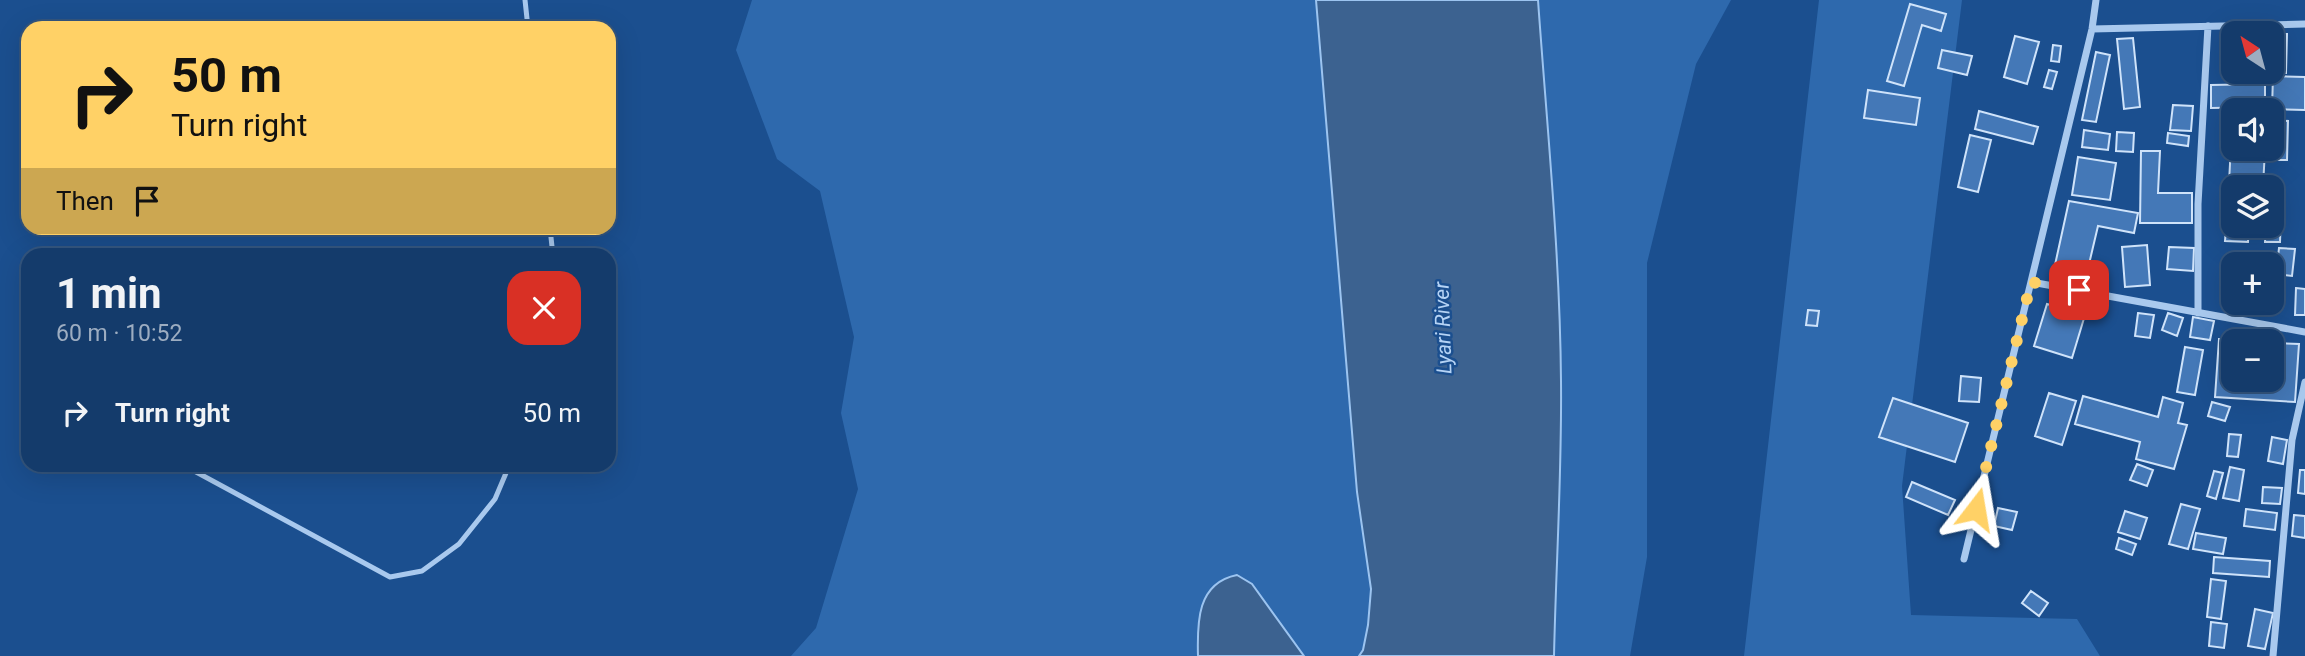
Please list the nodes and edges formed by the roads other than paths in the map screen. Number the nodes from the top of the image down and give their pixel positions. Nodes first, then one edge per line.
1 (525, 0) edge
2 (2096, 0) edge
3 (527, 21) edge
4 (2305, 24) edge
5 (2208, 26) junction
6 (2092, 29) junction
7 (2031, 282) junction
8 (2198, 313) junction
9 (2305, 332) edge
10 (2305, 382) edge
11 (196, 472) edge
12 (506, 472) edge
13 (1964, 559) dead end
14 (2273, 656) edge

1 - 3 lane
2 - 6 street
4 - 5 street
5 - 6 street
5 - 8 street
6 - 7 street
7 - 8 street
7 - 13 street
8 - 9 street
10 - 14 street
11 - 12 lane

